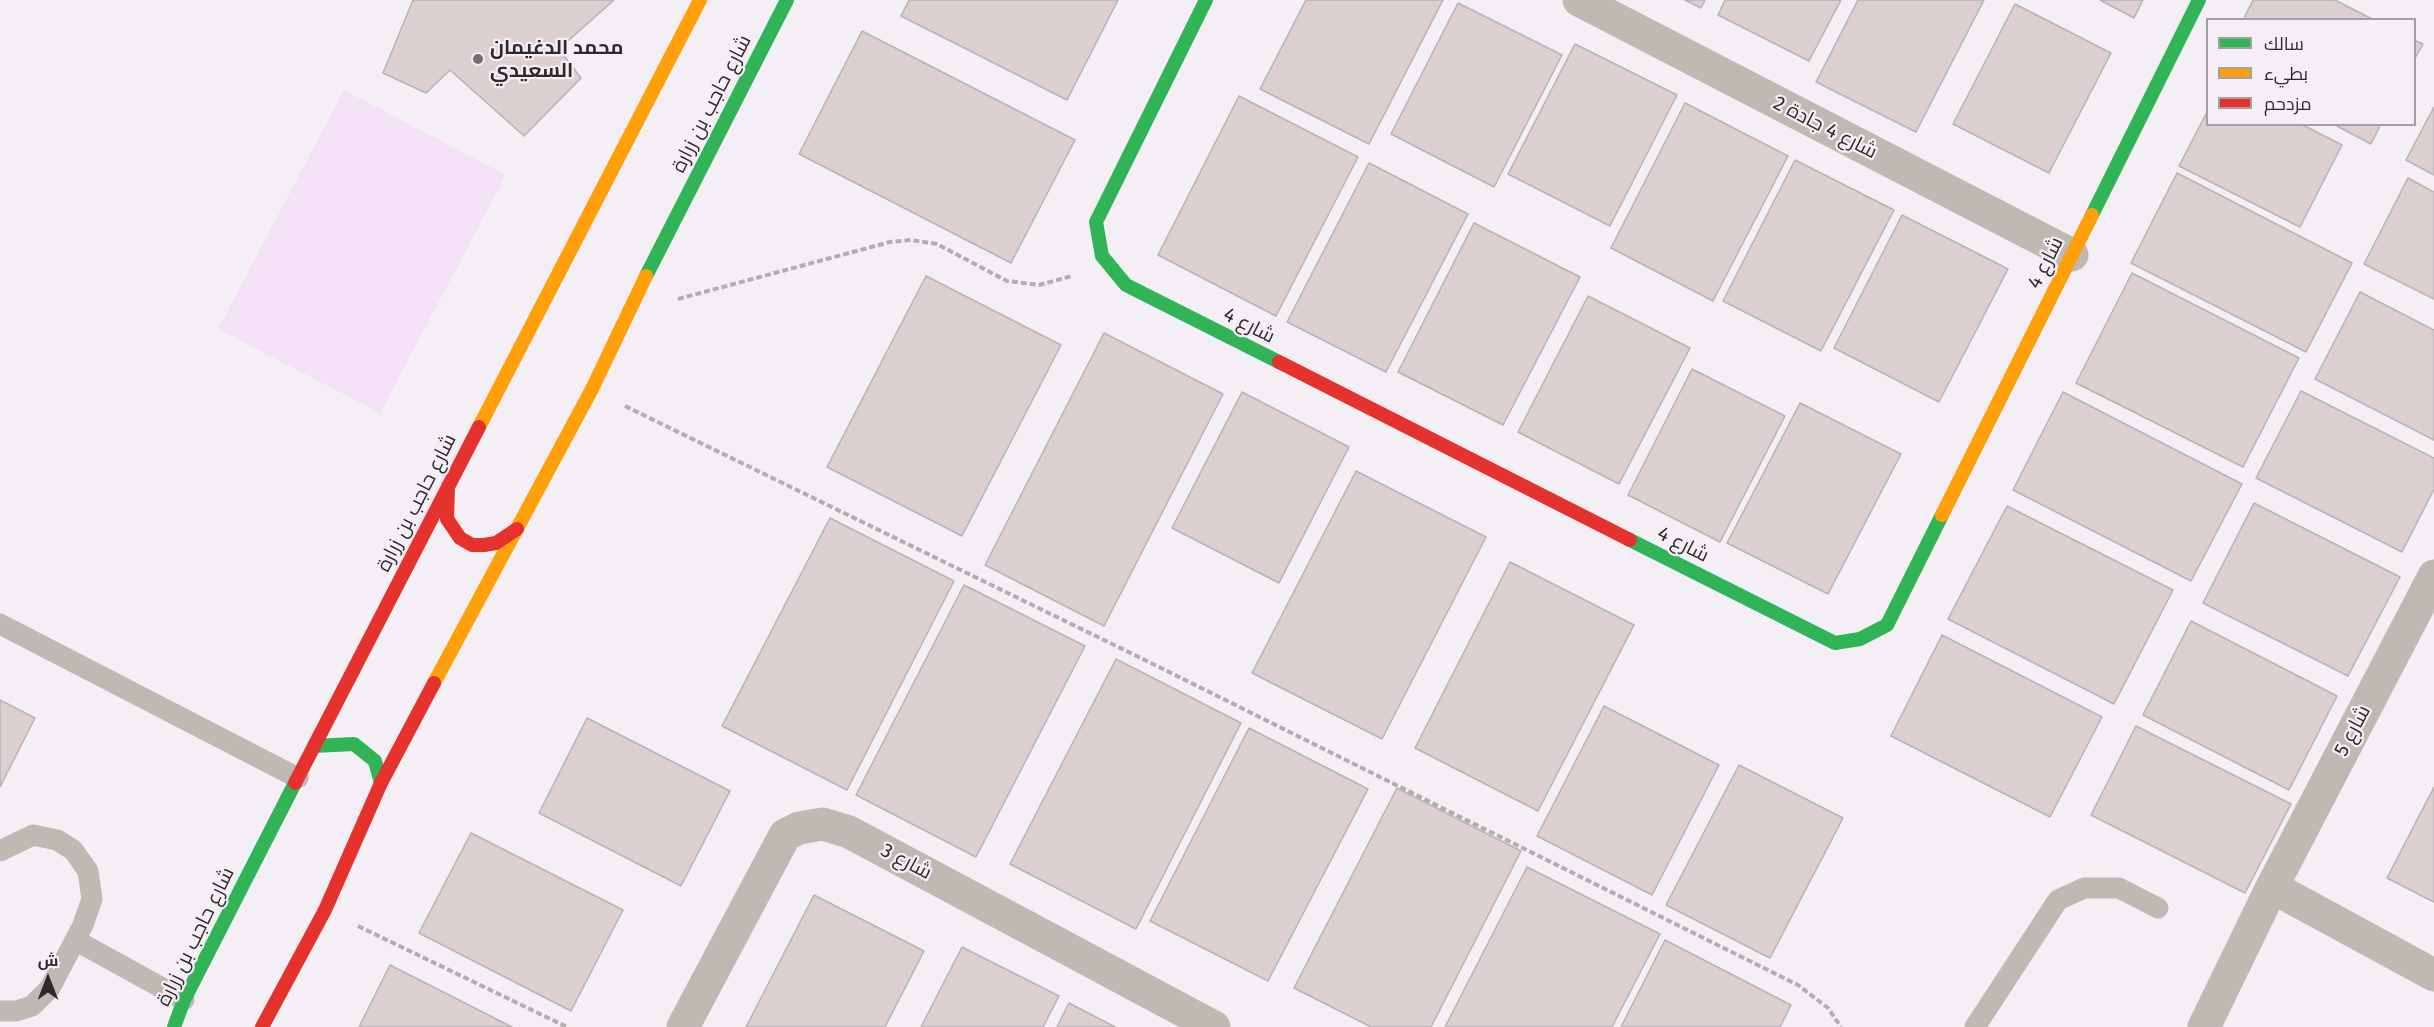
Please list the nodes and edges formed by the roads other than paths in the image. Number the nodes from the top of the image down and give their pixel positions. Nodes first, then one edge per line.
1 (700, 0) edge
2 (787, 0) edge
3 (1206, 0) edge
4 (1579, 0) edge
5 (2199, 0) edge
6 (2072, 255) junction
7 (448, 486) junction
8 (517, 529) junction
9 (2434, 576) edge
10 (0, 624) edge
11 (314, 746) junction
12 (298, 778) junction
13 (381, 783) junction
14 (0, 851) edge
15 (2272, 887) junction
16 (2158, 908) dead end
17 (75, 940) junction
18 (2434, 975) edge
19 (184, 1000) junction
20 (0, 1011) edge
21 (1981, 1026) edge
22 (174, 1027) edge
23 (262, 1027) edge
24 (682, 1027) edge
25 (1214, 1027) edge
26 (2204, 1027) edge

1 - 7 street, شارع حاجب بن زرارة
2 - 8 street, شارع حاجب بن زرارة
3 - 6 street, شارع 4
4 - 6 street, شارع 4 جادة 2
5 - 6 street, شارع 4
7 - 8 street
7 - 11 street, شارع حاجب بن زرارة
8 - 13 street, شارع حاجب بن زرارة
9 - 15 street, شارع 5
10 - 12 lane
11 - 12 street, شارع حاجب بن زرارة
11 - 13 street
12 - 19 street, شارع حاجب بن زرارة
13 - 23 street, شارع حاجب بن زرارة
14 - 17 lane
15 - 18 street
15 - 26 street, شارع 5
16 - 21 lane
17 - 19 lane
17 - 20 lane
19 - 22 street, شارع حاجب بن زرارة
24 - 25 street, شارع 3

